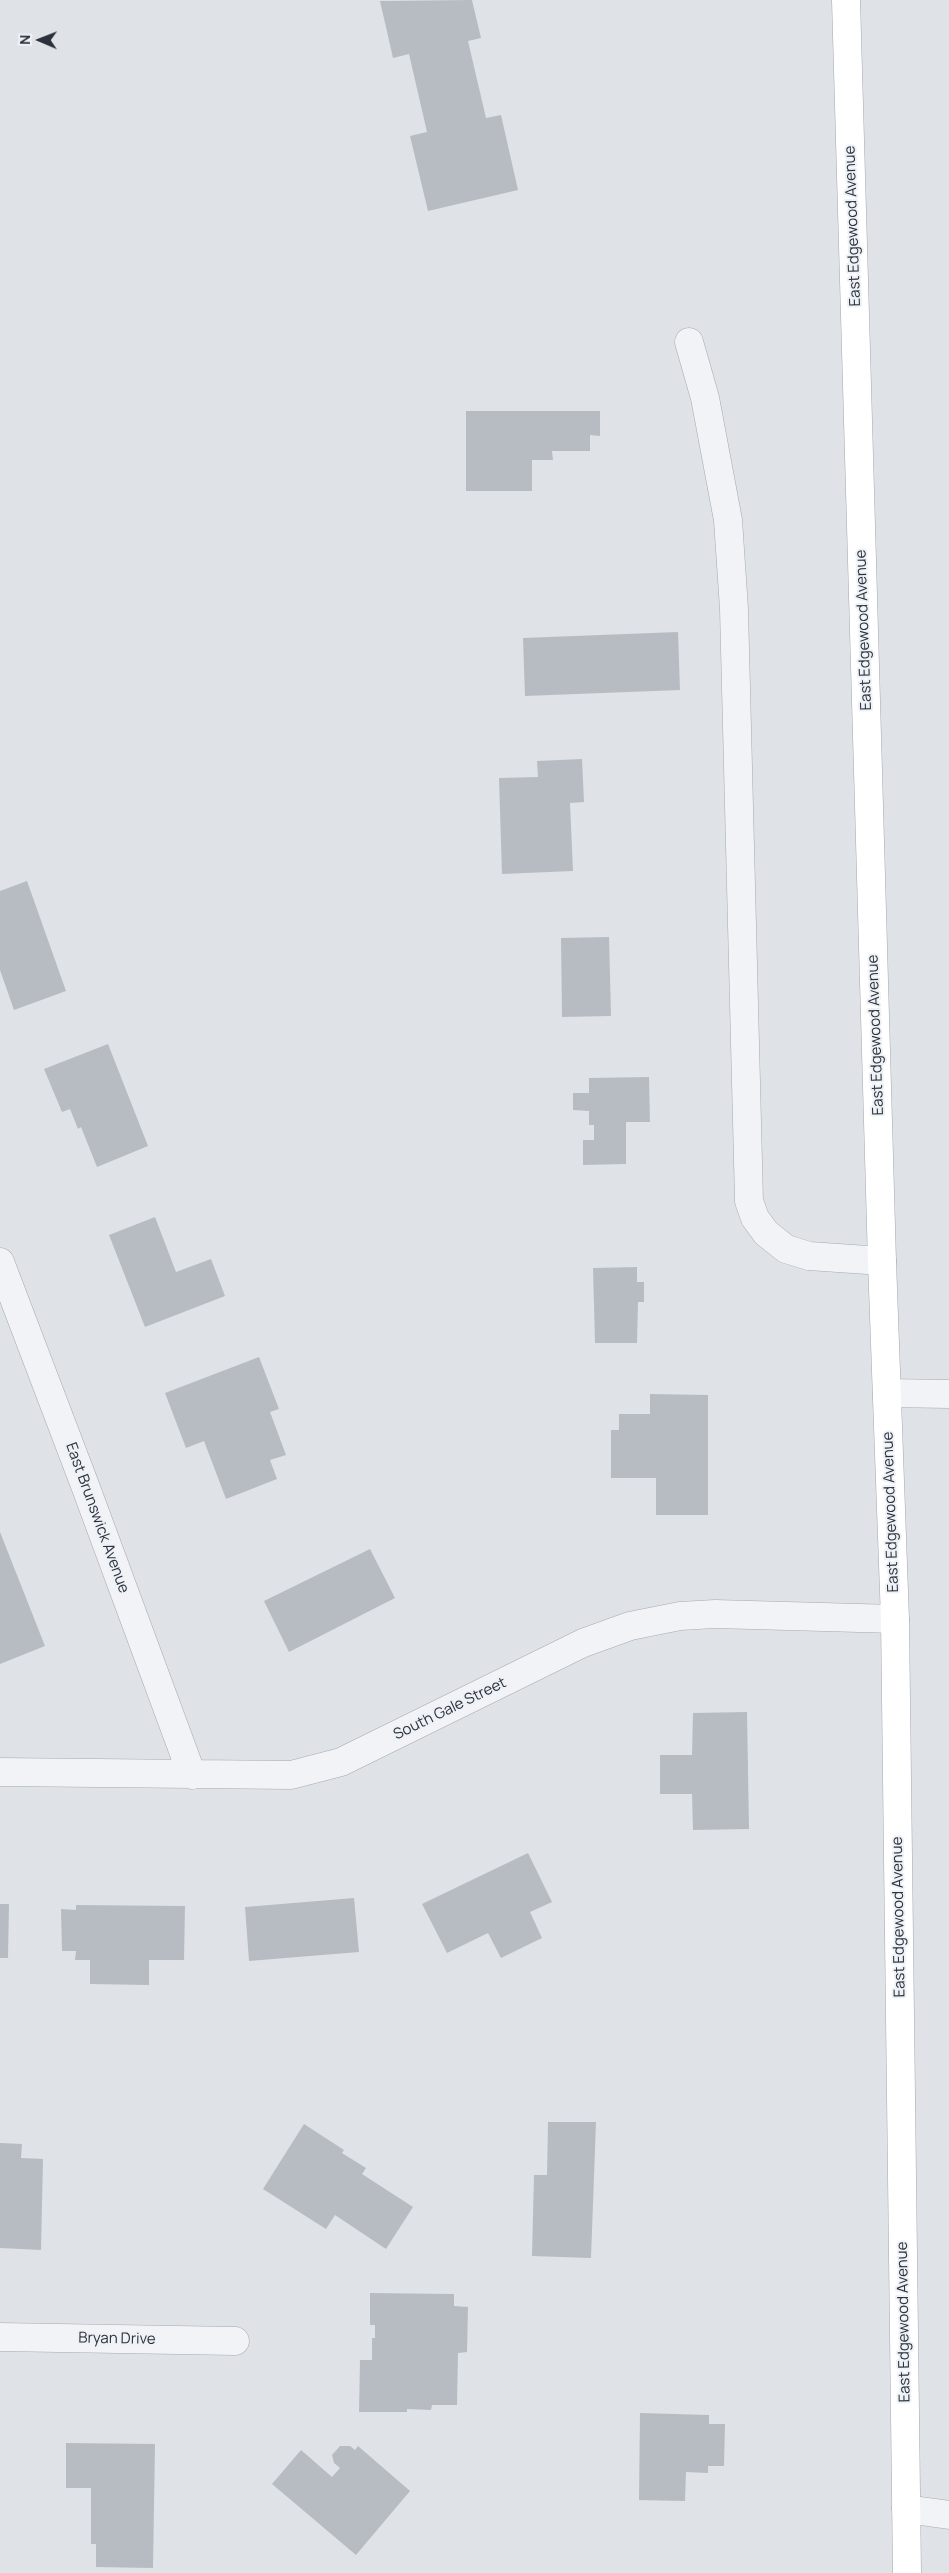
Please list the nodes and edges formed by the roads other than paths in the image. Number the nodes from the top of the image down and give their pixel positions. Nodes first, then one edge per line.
1 (846, 0) edge
2 (689, 342) dead end
3 (882, 1261) junction
4 (0, 1262) edge
5 (887, 1393) junction
6 (949, 1394) edge
7 (895, 1619) junction
8 (0, 1772) edge
9 (192, 1775) junction
10 (0, 2337) edge
11 (235, 2341) dead end
12 (906, 2509) junction
13 (949, 2515) edge
14 (907, 2573) edge

1 - 3 main road, East Edgewood Avenue
2 - 3 street
3 - 5 main road, East Edgewood Avenue
4 - 9 street, East Brunswick Avenue
5 - 6 street
5 - 7 main road, East Edgewood Avenue
7 - 9 street, South Gale Street
7 - 12 main road, East Edgewood Avenue
8 - 9 street, South Gale Street
10 - 11 street, Bryan Drive
12 - 13 street
12 - 14 main road, East Edgewood Avenue

